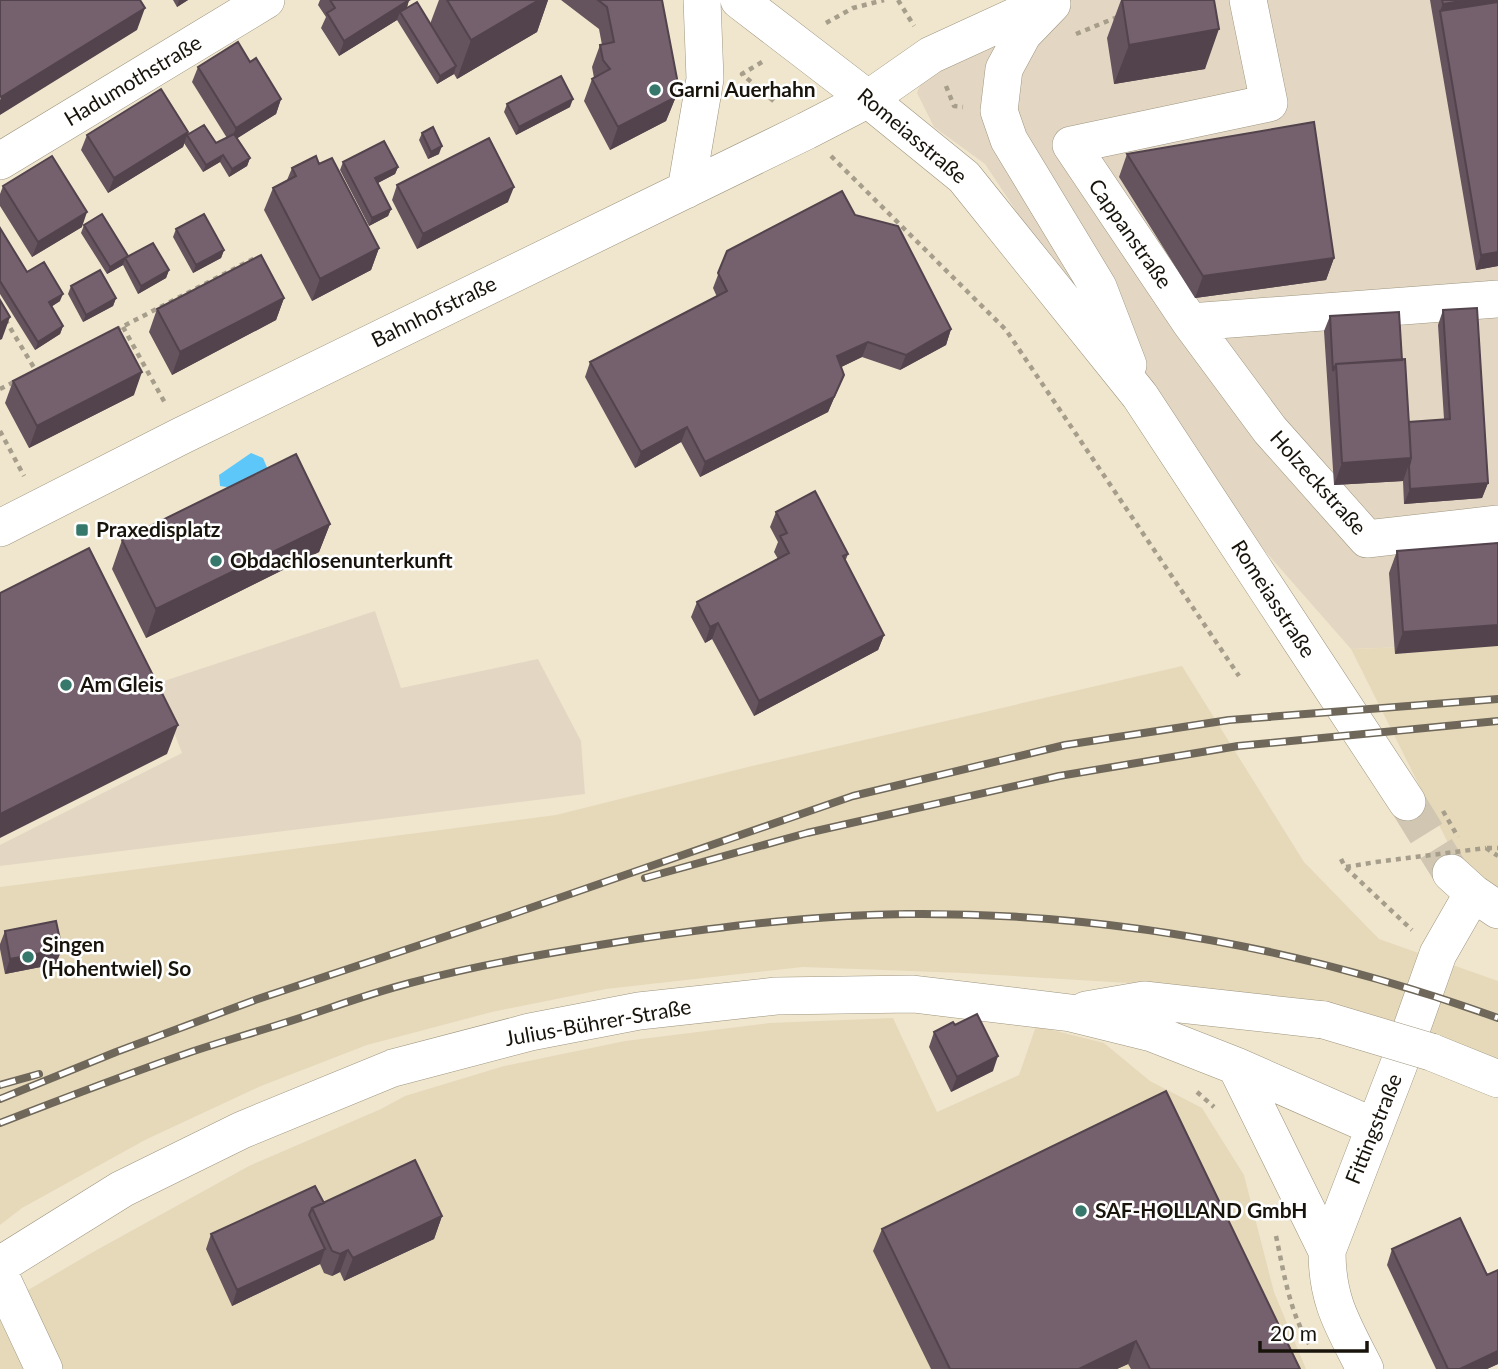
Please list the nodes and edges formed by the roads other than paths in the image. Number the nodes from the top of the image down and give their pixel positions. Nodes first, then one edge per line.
1 (266, 0) edge
2 (702, 0) edge
3 (739, 0) edge
4 (1053, 0) edge
5 (1248, 0) edge
6 (868, 99) junction
7 (0, 161) edge
8 (686, 190) junction
9 (1498, 299) edge
10 (1191, 322) junction
11 (1140, 396) junction
12 (1498, 524) edge
13 (0, 528) edge
14 (1407, 802) tunnel mouth
15 (1474, 892) edge
16 (1071, 1013) junction
17 (1236, 1066) junction
18 (1498, 1079) edge
19 (1375, 1127) junction
20 (1327, 1251) junction
21 (0, 1265) edge
22 (0, 1275) edge
23 (44, 1369) edge
24 (1365, 1369) edge

1 - 7 street, Hadumothstraße
2 - 8 street
3 - 6 street, Romeiasstraße
4 - 6 street
4 - 11 street, Romeiasstraße
5 - 10 street, Cappanstraße
6 - 8 street, Bahnhofstraße
6 - 11 street, Romeiasstraße
8 - 13 street, Bahnhofstraße
9 - 10 street
10 - 12 street, Holzeckstraße
11 - 14 street, Romeiasstraße
15 - 19 street, Fittingstraße
16 - 17 street, Julius-Bührer-Straße
16 - 18 street, bridge
16 - 21 street, Julius-Bührer-Straße
17 - 19 street, Julius-Bührer-Straße
17 - 20 street
19 - 20 street, Fittingstraße
20 - 24 street, Fittingstraße
22 - 23 street

